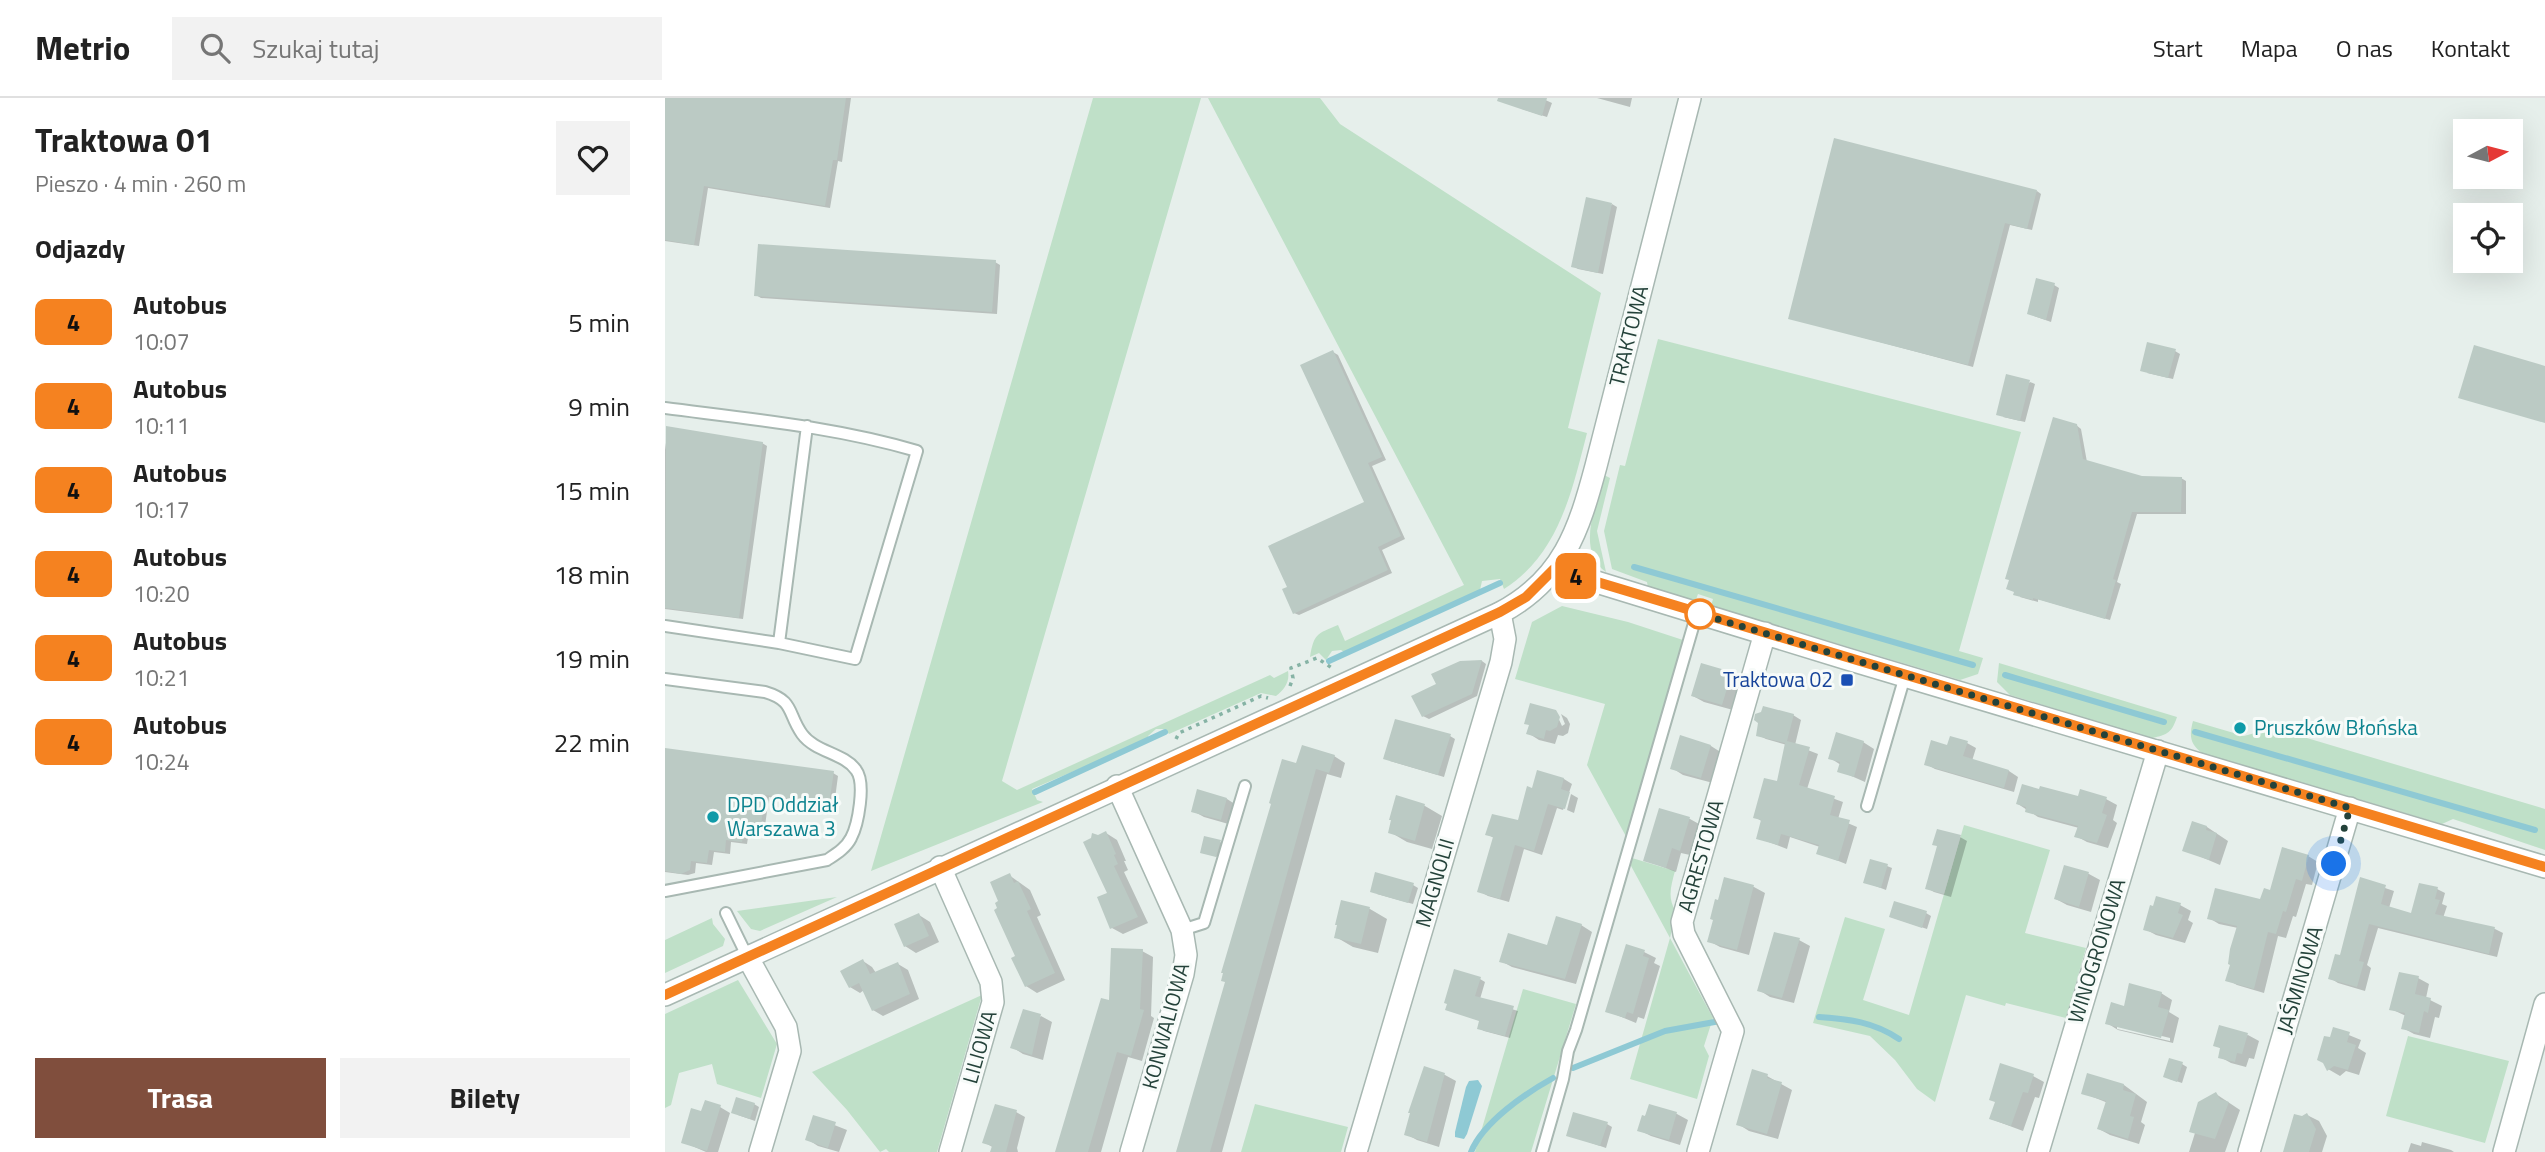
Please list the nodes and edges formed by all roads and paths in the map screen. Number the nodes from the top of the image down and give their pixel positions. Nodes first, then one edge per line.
1 (1690, 98) edge
2 (665, 408) edge
3 (807, 426) junction
4 (1554, 569) junction
5 (1500, 612) junction
6 (1697, 613) junction
7 (665, 626) edge
8 (1765, 633) junction
9 (779, 643) junction
10 (1314, 659) dead end
11 (1292, 668) dead end
12 (1905, 676) junction
13 (665, 679) edge
14 (2158, 751) junction
15 (1117, 786) junction
16 (1245, 786) dead end
17 (1867, 806) dead end
18 (2350, 808) junction
19 (940, 867) junction
20 (2545, 867) edge
21 (665, 891) edge
22 (726, 913) dead end
23 (1182, 930) junction
24 (747, 956) junction
25 (665, 995) edge
26 (2545, 1004) edge
27 (760, 1152) edge
28 (950, 1152) edge
29 (1131, 1152) edge
30 (1356, 1152) edge
31 (1542, 1152) edge
32 (1698, 1152) edge
33 (2038, 1152) edge
34 (2249, 1152) edge
35 (2504, 1152) edge

1 - 4 street, TRAKTOWA
2 - 3 lane
3 - 9 lane
3 - 9 lane
4 - 5 street, TRAKTOWA
4 - 6 street
5 - 15 street, TRAKTOWA
5 - 30 street, MAGNOLII
6 - 8 street
6 - 31 lane
7 - 9 lane
8 - 12 street
8 - 32 street, AGRESTOWA
10 - 11 path
12 - 14 street
12 - 17 lane
13 - 21 lane
14 - 18 street
14 - 33 street, WINOGRONOWA
15 - 19 street, TRAKTOWA
15 - 23 street, KONWALIOWA
16 - 23 lane
18 - 20 street
18 - 34 street, JAŚMINOWA
19 - 24 street, TRAKTOWA
19 - 28 street, LILIOWA
22 - 24 lane
23 - 29 street, KONWALIOWA
24 - 25 street, TRAKTOWA
24 - 27 street
26 - 35 street

